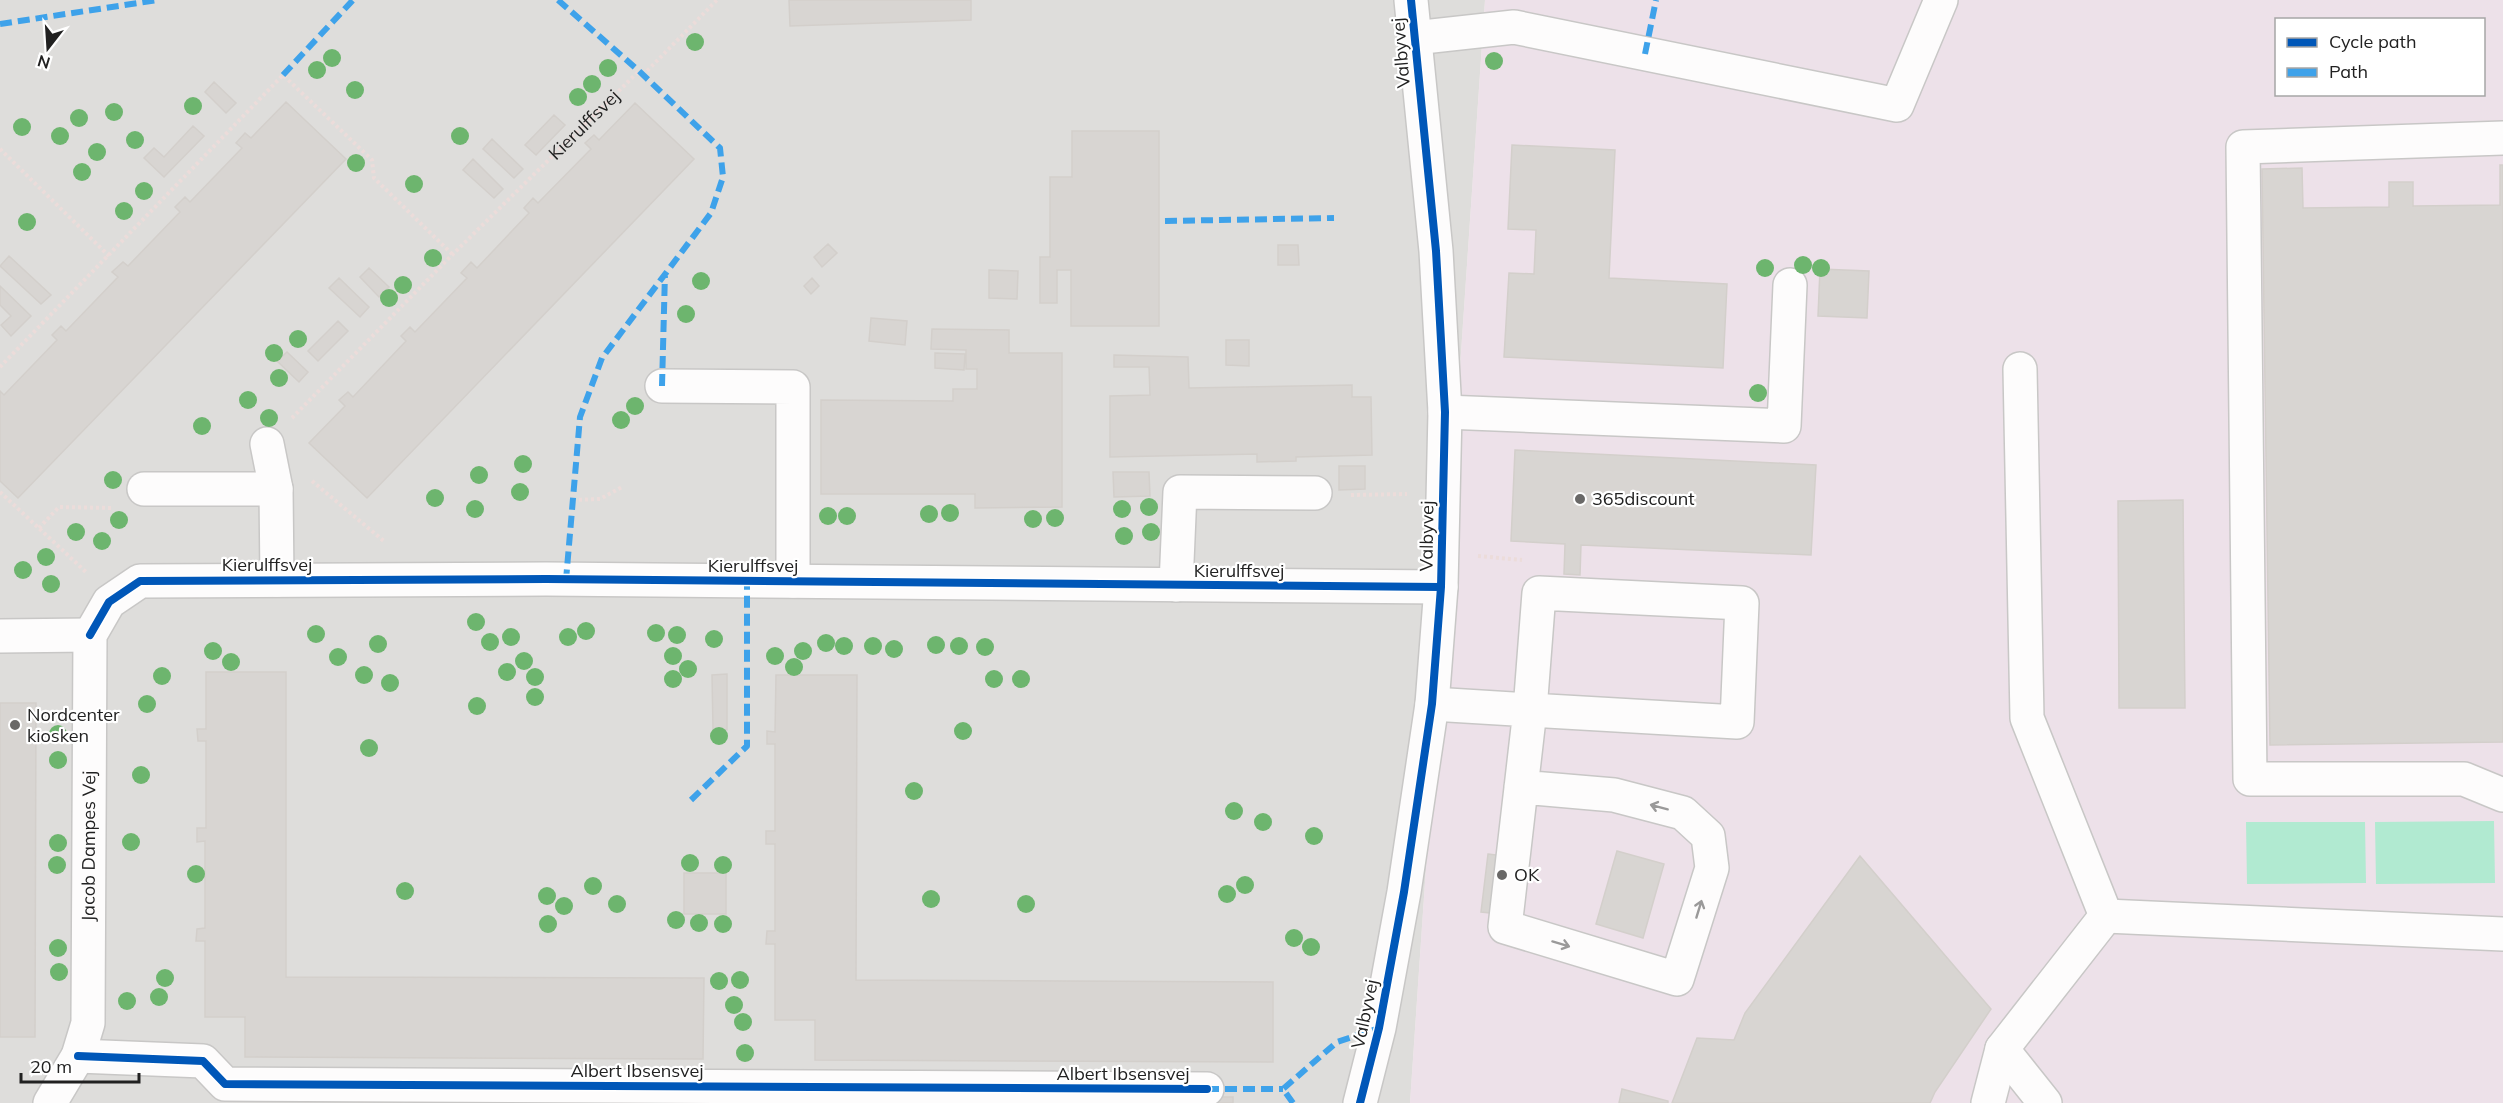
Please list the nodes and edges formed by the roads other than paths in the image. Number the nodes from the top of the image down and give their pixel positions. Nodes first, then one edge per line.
1 (1411, 0) edge
2 (1941, 0) edge
3 (1414, 38) junction
4 (2503, 138) edge
5 (1790, 285) dead end
6 (2019, 369) dead end
7 (662, 386) dead end
8 (1445, 412) junction
9 (267, 444) road end
10 (144, 489) road end
11 (276, 489) junction
12 (1315, 493) road end
13 (278, 580) junction
14 (793, 581) junction
15 (1176, 585) junction
16 (1441, 587) junction
17 (90, 635) junction
18 (0, 636) edge
19 (1432, 704) junction
20 (1530, 710) junction
21 (1521, 787) junction
22 (2503, 795) edge
23 (2106, 916) junction
24 (2503, 934) edge
25 (2002, 1049) junction
26 (78, 1056) junction
27 (1207, 1089) dead end
28 (50, 1103) edge
29 (1360, 1103) edge
30 (1988, 1103) edge
31 (2045, 1103) edge

1 - 3 street, Valbyvej
2 - 3 street
3 - 8 street, Valbyvej
4 - 22 street
5 - 8 street
6 - 23 street
7 - 14 street
8 - 16 street, Valbyvej
9 - 11 street
10 - 11 street
11 - 13 street
12 - 15 street
13 - 14 street, Kierulffsvej
13 - 17 street, Kierulffsvej
14 - 15 street, Kierulffsvej
15 - 16 street, Kierulffsvej
16 - 19 street, Valbyvej
17 - 18 street
17 - 26 street, Jacob Dampes Vej
19 - 20 street
19 - 29 street, Valbyvej
20 - 20 street
20 - 21 street
21 -> 21 street
23 - 24 street
23 - 25 street
25 - 30 street
25 - 31 street
26 - 27 street, Albert Ibsensvej
26 - 28 street

